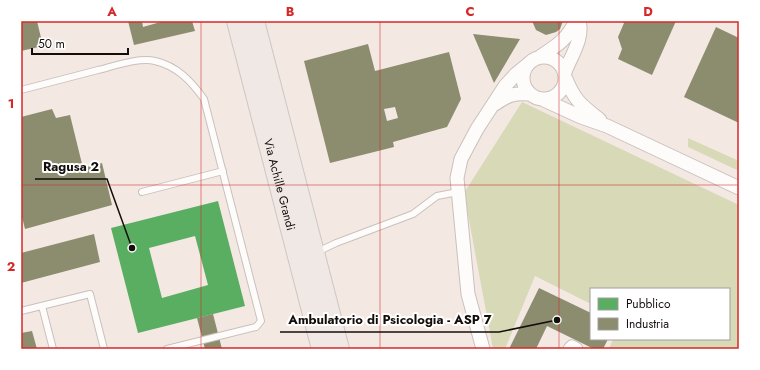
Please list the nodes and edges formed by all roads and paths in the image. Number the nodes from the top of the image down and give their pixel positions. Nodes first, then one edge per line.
1 (237, 21) edge
2 (254, 21) edge
3 (576, 21) edge
4 (579, 21) edge
5 (538, 58) junction
6 (527, 65) junction
7 (565, 75) junction
8 (21, 90) edge
9 (529, 94) junction
10 (544, 100) junction
11 (493, 105) junction
12 (607, 126) junction
13 (223, 171) junction
14 (739, 188) edge
15 (142, 192) dead end
16 (458, 192) junction
17 (314, 254) junction
18 (42, 306) junction
19 (21, 311) edge
20 (53, 349) edge
21 (104, 349) edge
22 (167, 349) edge
23 (322, 349) edge
24 (339, 349) edge
25 (483, 349) edge
26 (570, 349) edge
27 (576, 349) edge

1 - 23 main road, Via Achille Grandi
2 - 17 main road, Via Achille Grandi
3 - 5 street
4 - 7 street
5 - 6 street
5 - 7 street
6 - 9 street
6 - 11 street
7 - 10 street
7 - 12 street
8 - 13 lane
9 - 10 street
9 - 11 street
10 - 12 street
11 - 16 street
12 - 14 street
13 - 15 lane
13 - 22 lane
16 - 17 lane
16 - 25 street
17 - 24 main road, Via Achille Grandi
18 - 19 lane
18 - 20 lane
18 - 21 lane
26 - 27 street

